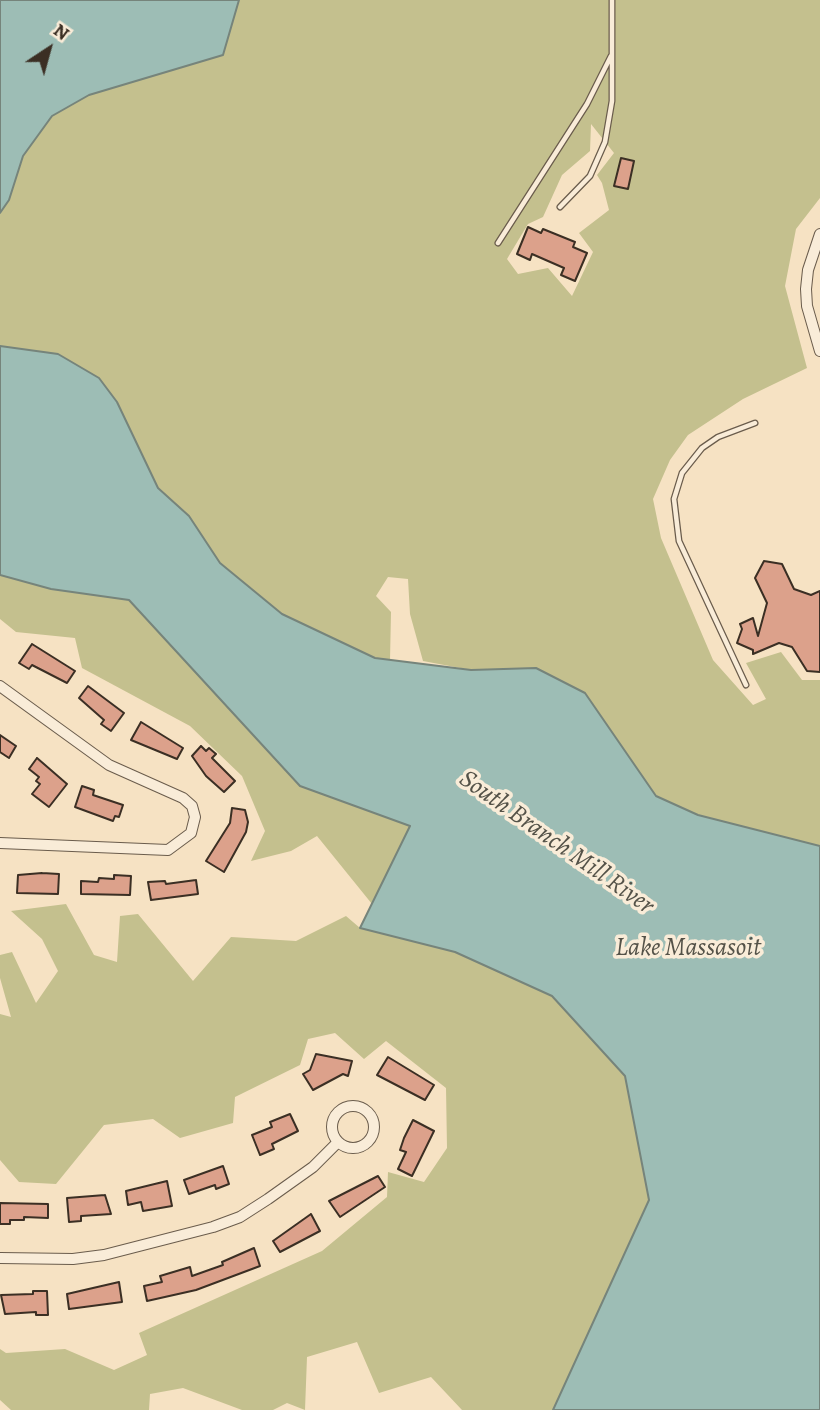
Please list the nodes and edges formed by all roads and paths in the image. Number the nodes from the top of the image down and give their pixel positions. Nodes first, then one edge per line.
1 (611, 0) edge
2 (613, 52) junction
3 (560, 207) dead end
4 (820, 234) edge
5 (498, 243) dead end
6 (820, 351) edge
7 (755, 423) dead end
8 (746, 685) dead end
9 (0, 686) edge
10 (0, 843) edge
11 (338, 1142) junction
12 (0, 1258) edge

1 - 2 lane
2 - 3 lane
2 - 5 lane
4 - 6 street
7 - 8 lane
9 - 10 street
11 - 11 street
11 - 12 street

